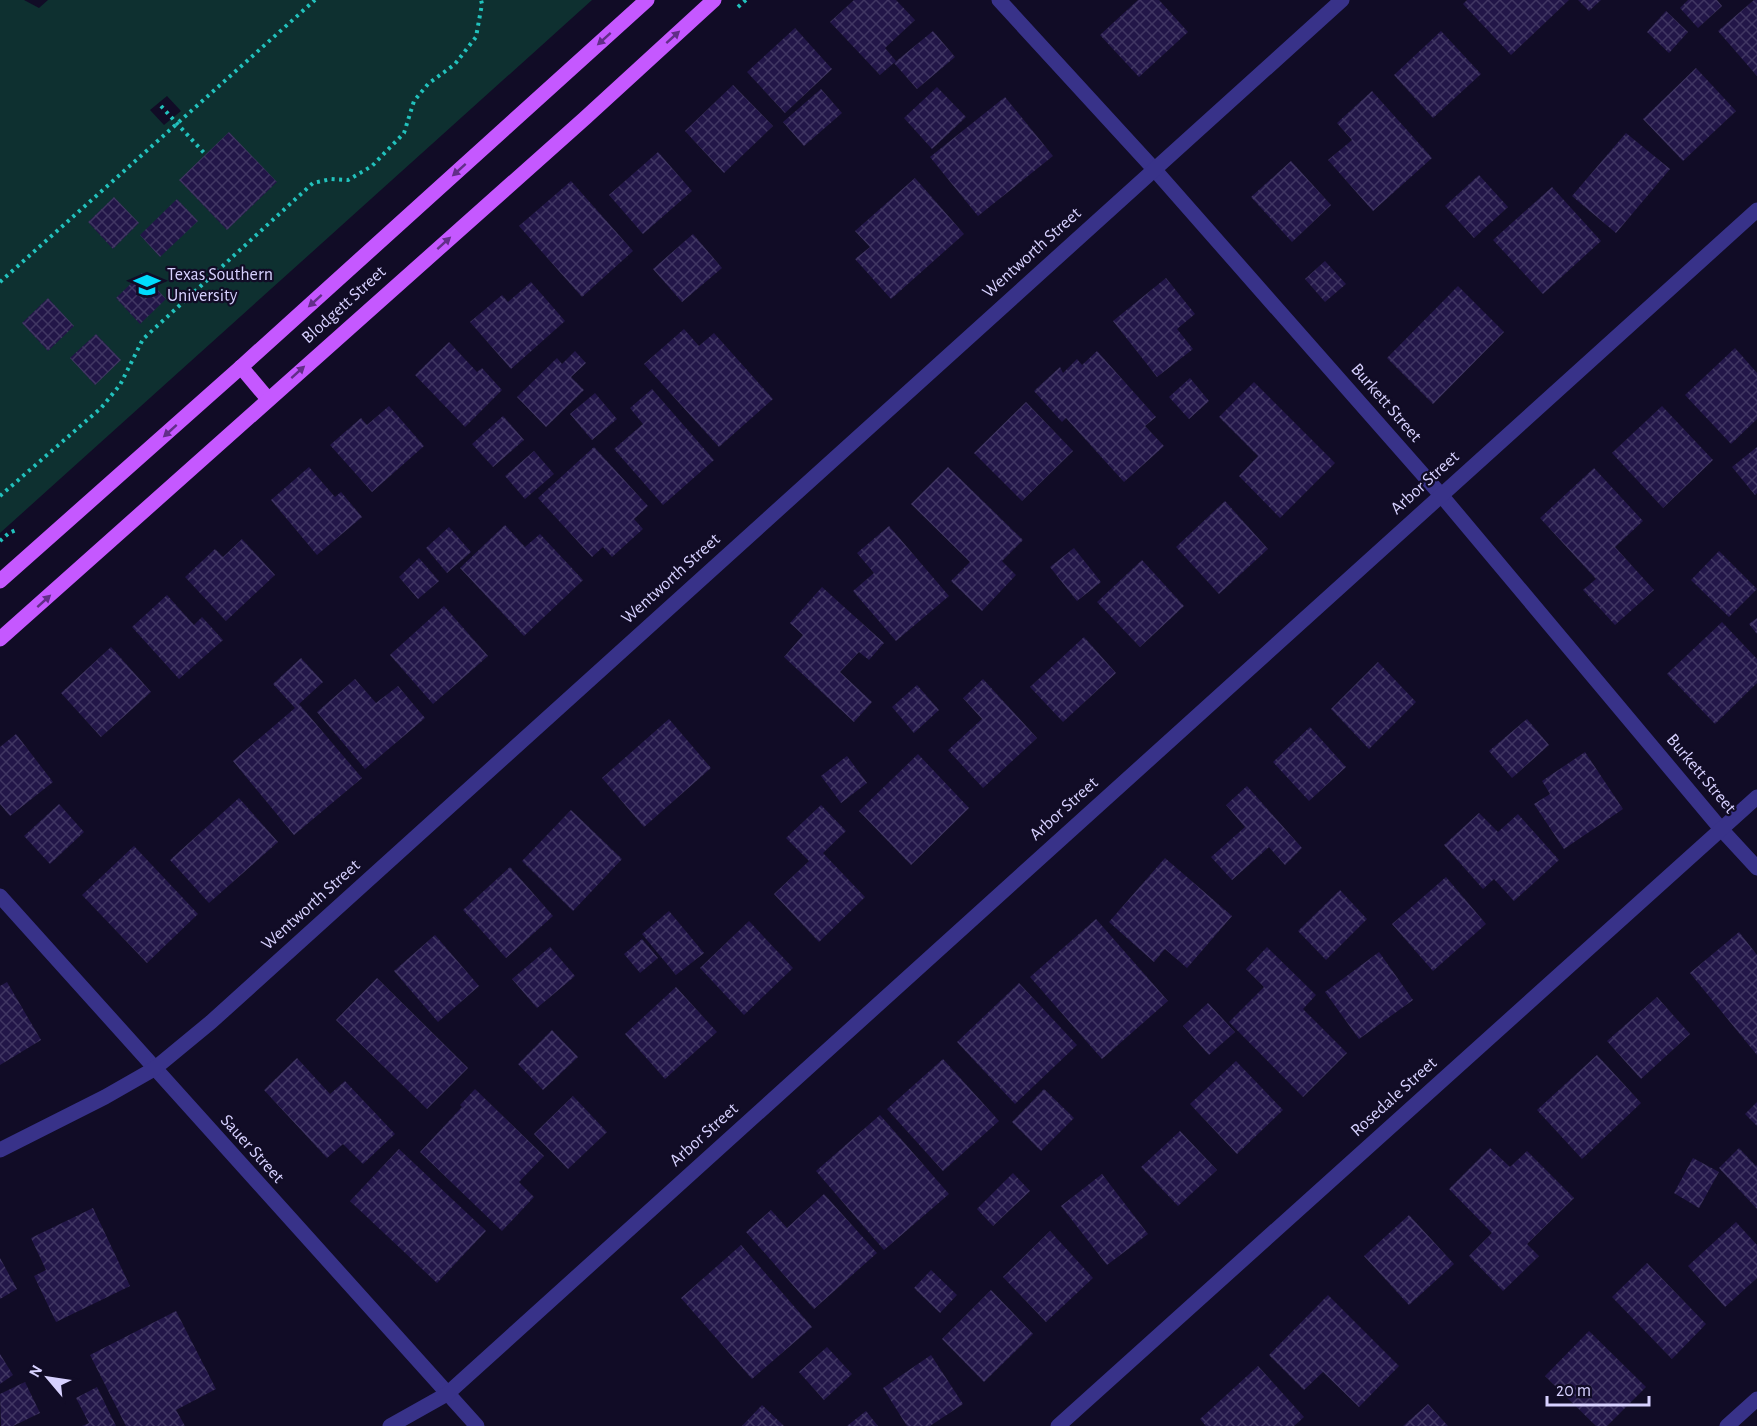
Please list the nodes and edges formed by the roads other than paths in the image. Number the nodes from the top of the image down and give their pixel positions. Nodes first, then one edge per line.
1 (647, 0) edge
2 (713, 0) edge
3 (999, 0) edge
4 (1342, 0) edge
5 (1154, 169) junction
6 (1757, 210) edge
7 (241, 367) junction
8 (268, 399) junction
9 (1441, 495) junction
10 (0, 581) edge
11 (0, 639) edge
12 (1757, 797) edge
13 (1721, 829) junction
14 (1757, 868) edge
15 (0, 896) edge
16 (154, 1069) junction
17 (0, 1150) edge
18 (447, 1394) junction
19 (1757, 1398) edge
20 (390, 1426) edge
21 (477, 1426) edge
22 (1058, 1426) edge
23 (1727, 1426) edge

1 -> 7 main road, Blodgett Street
8 -> 2 main road, Blodgett Street
3 - 5 street, Burkett Street
4 - 5 street, Wentworth Street
5 - 9 street, Burkett Street
5 - 16 street, Wentworth Street
6 - 9 street, Arbor Street
7 - 8 main road
7 -> 10 main road, Blodgett Street
11 -> 8 main road, Blodgett Street
9 - 13 street, Burkett Street
9 - 18 street, Arbor Street
12 - 13 street, Rosedale Street
13 - 14 street, Burkett Street
13 - 22 street, Rosedale Street
15 - 16 street, Sauer Street
16 - 17 street, Wentworth Street
16 - 18 street, Sauer Street
18 - 20 street, Arbor Street
18 - 21 street, Sauer Street
19 - 23 street

